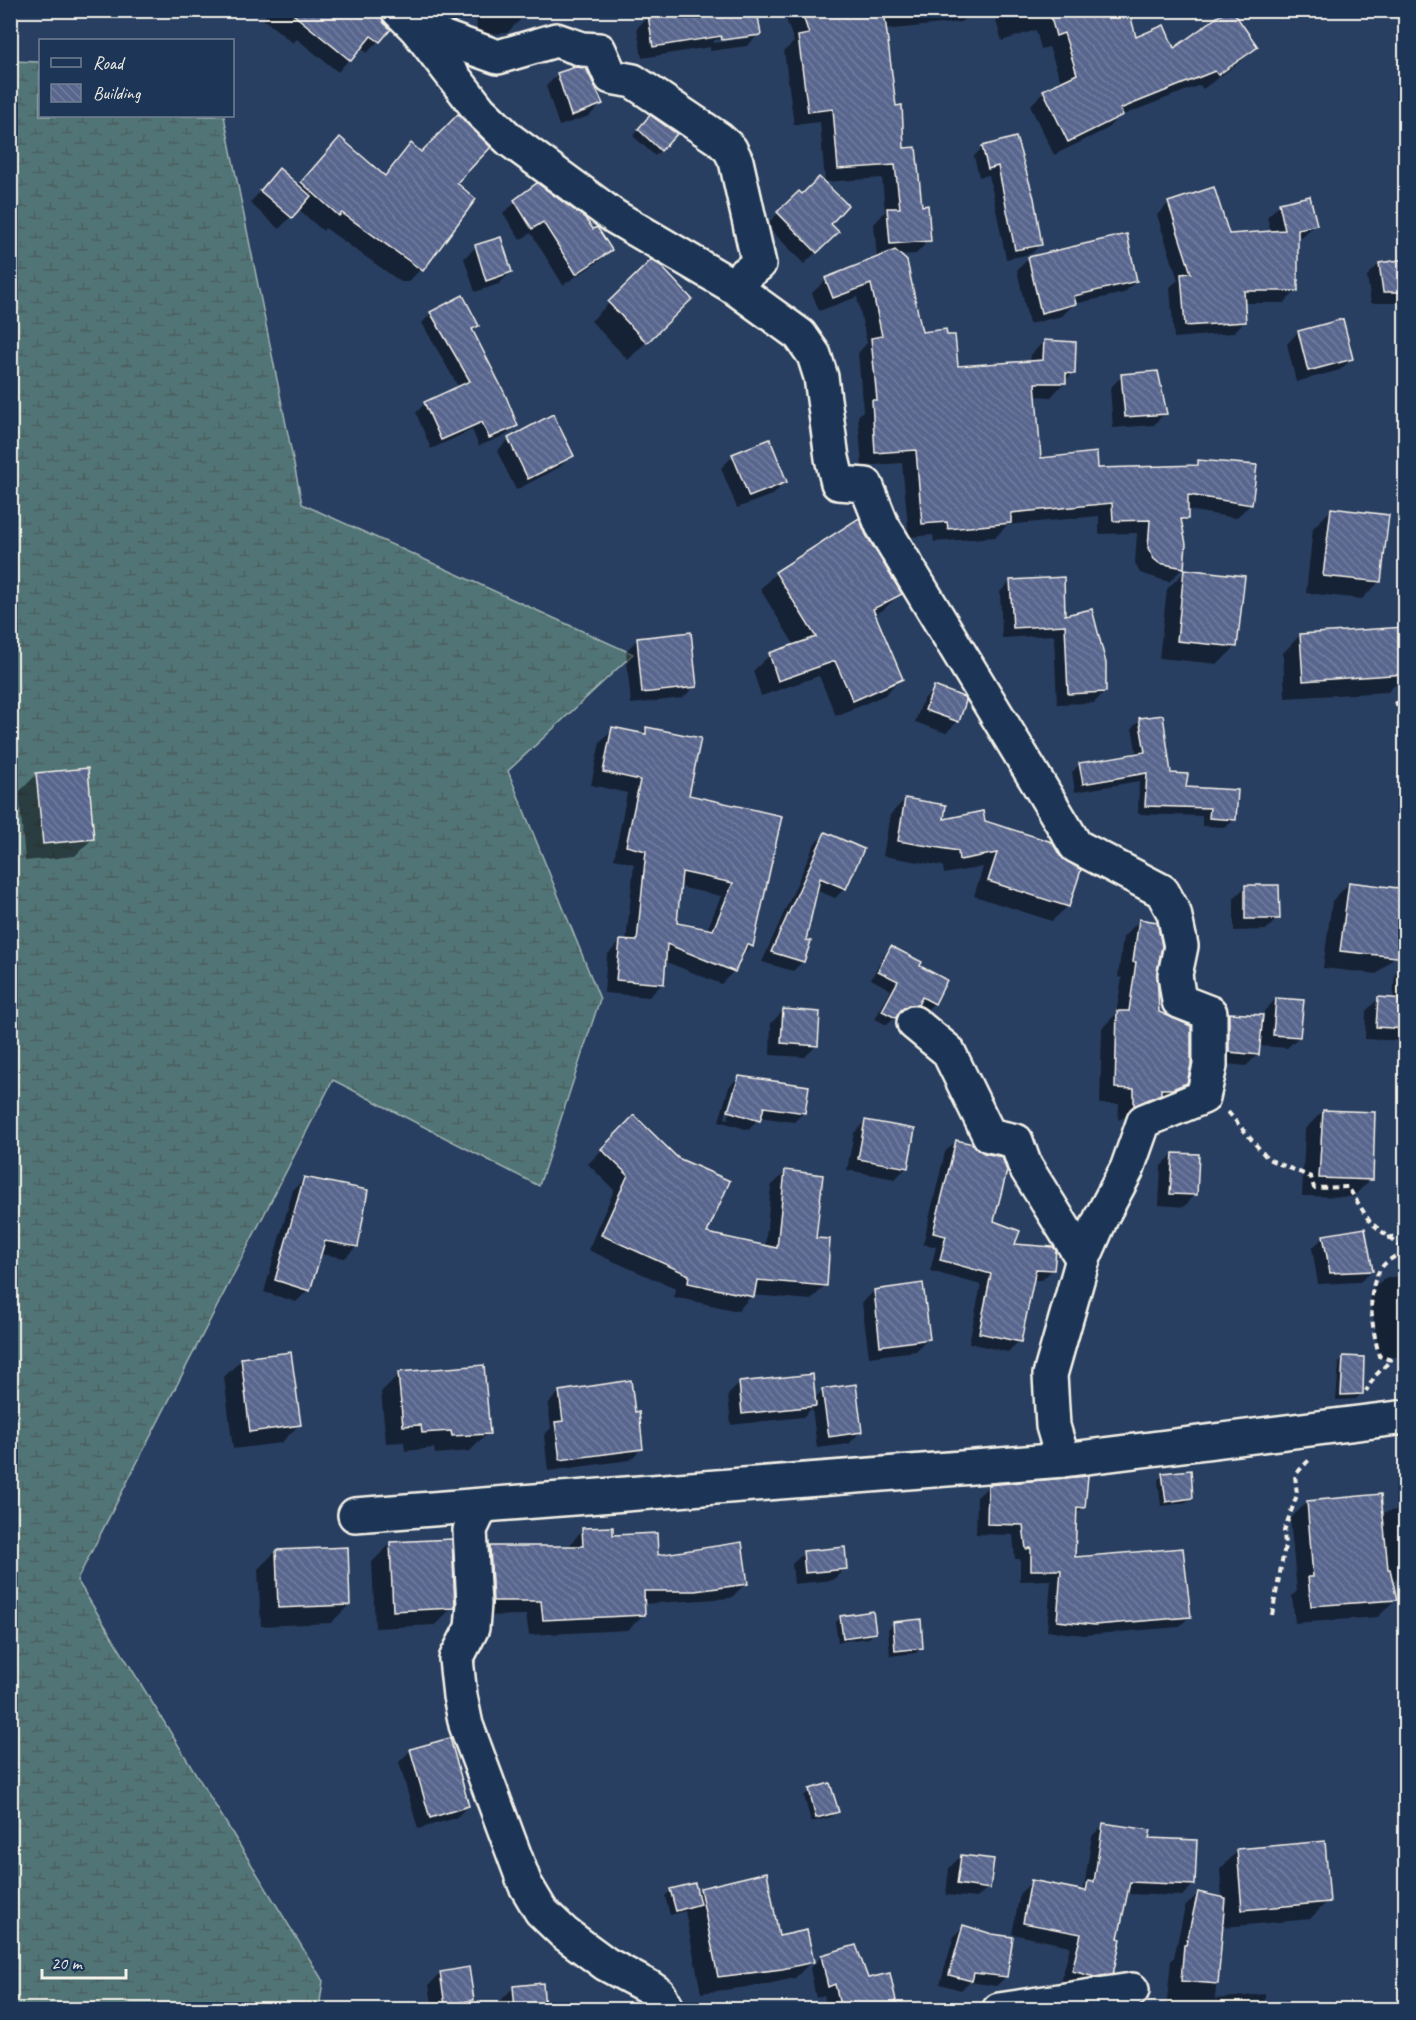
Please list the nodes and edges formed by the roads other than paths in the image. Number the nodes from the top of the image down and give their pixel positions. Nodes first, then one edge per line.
1 (407, 19) edge
2 (731, 285) junction
3 (914, 1023) dead end
4 (1083, 1259) junction
5 (1406, 1417) edge
6 (1063, 1460) junction
7 (481, 1507) junction
8 (355, 1515) dead end
9 (1132, 1990) dead end
10 (668, 2010) edge
11 (999, 2010) edge

1 - 2 street
1 - 2 street
2 - 4 street
3 - 4 street
4 - 6 street
5 - 6 street
6 - 7 street
7 - 8 street
7 - 10 street
9 - 11 street

